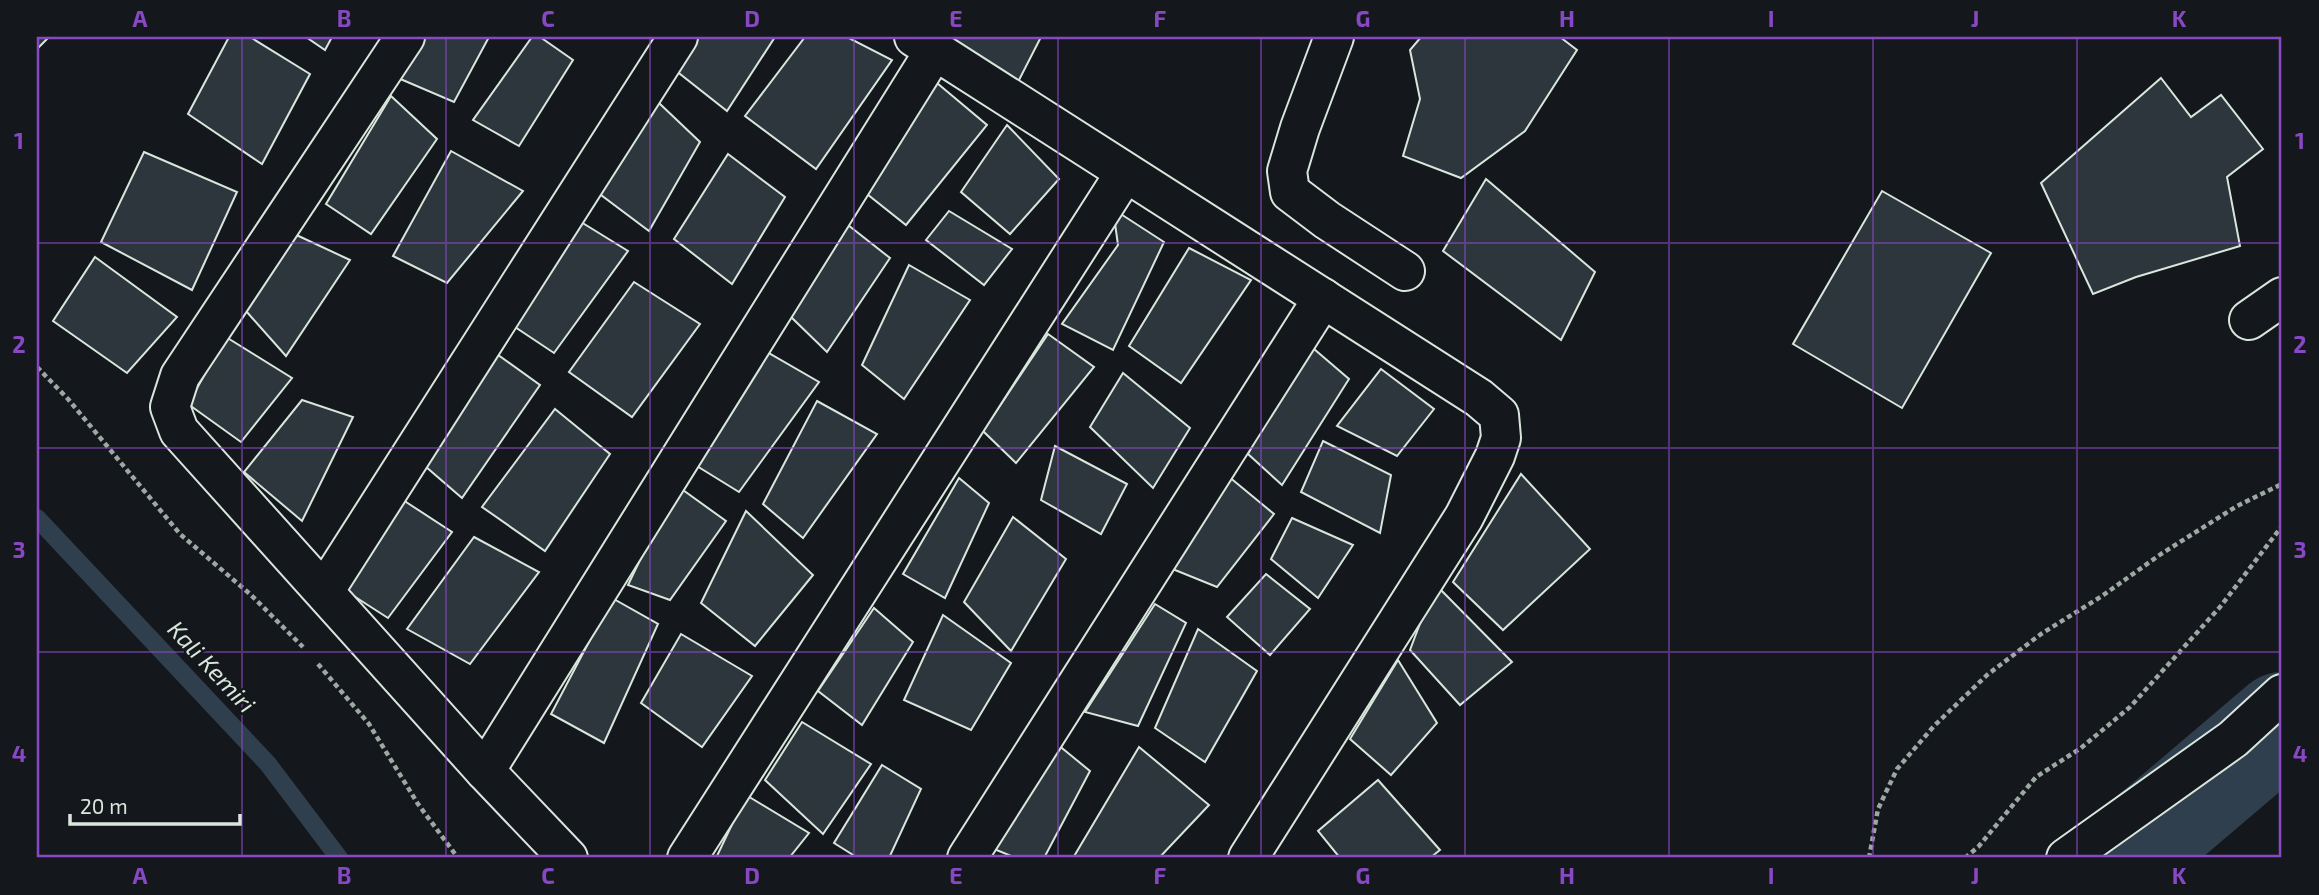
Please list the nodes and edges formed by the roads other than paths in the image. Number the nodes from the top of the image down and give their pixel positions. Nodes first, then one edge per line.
1 (405, 37) edge
2 (678, 37) edge
3 (1334, 37) edge
4 (925, 43) edge
5 (1125, 173) junction
6 (1405, 271) dead end
7 (2282, 297) edge
8 (1323, 298) junction
9 (2249, 320) dead end
10 (324, 590) junction
11 (2282, 694) edge
12 (485, 771) junction
13 (568, 858) edge
14 (687, 858) edge
15 (967, 858) edge
16 (1248, 858) edge
17 (2066, 858) edge

1 - 10 street
2 - 10 street
3 - 6 street
4 - 5 street
4 - 12 street
5 - 8 street
5 - 14 street
7 - 9 street
8 - 15 street
8 - 16 street
10 - 12 street
11 - 17 street
12 - 13 street

